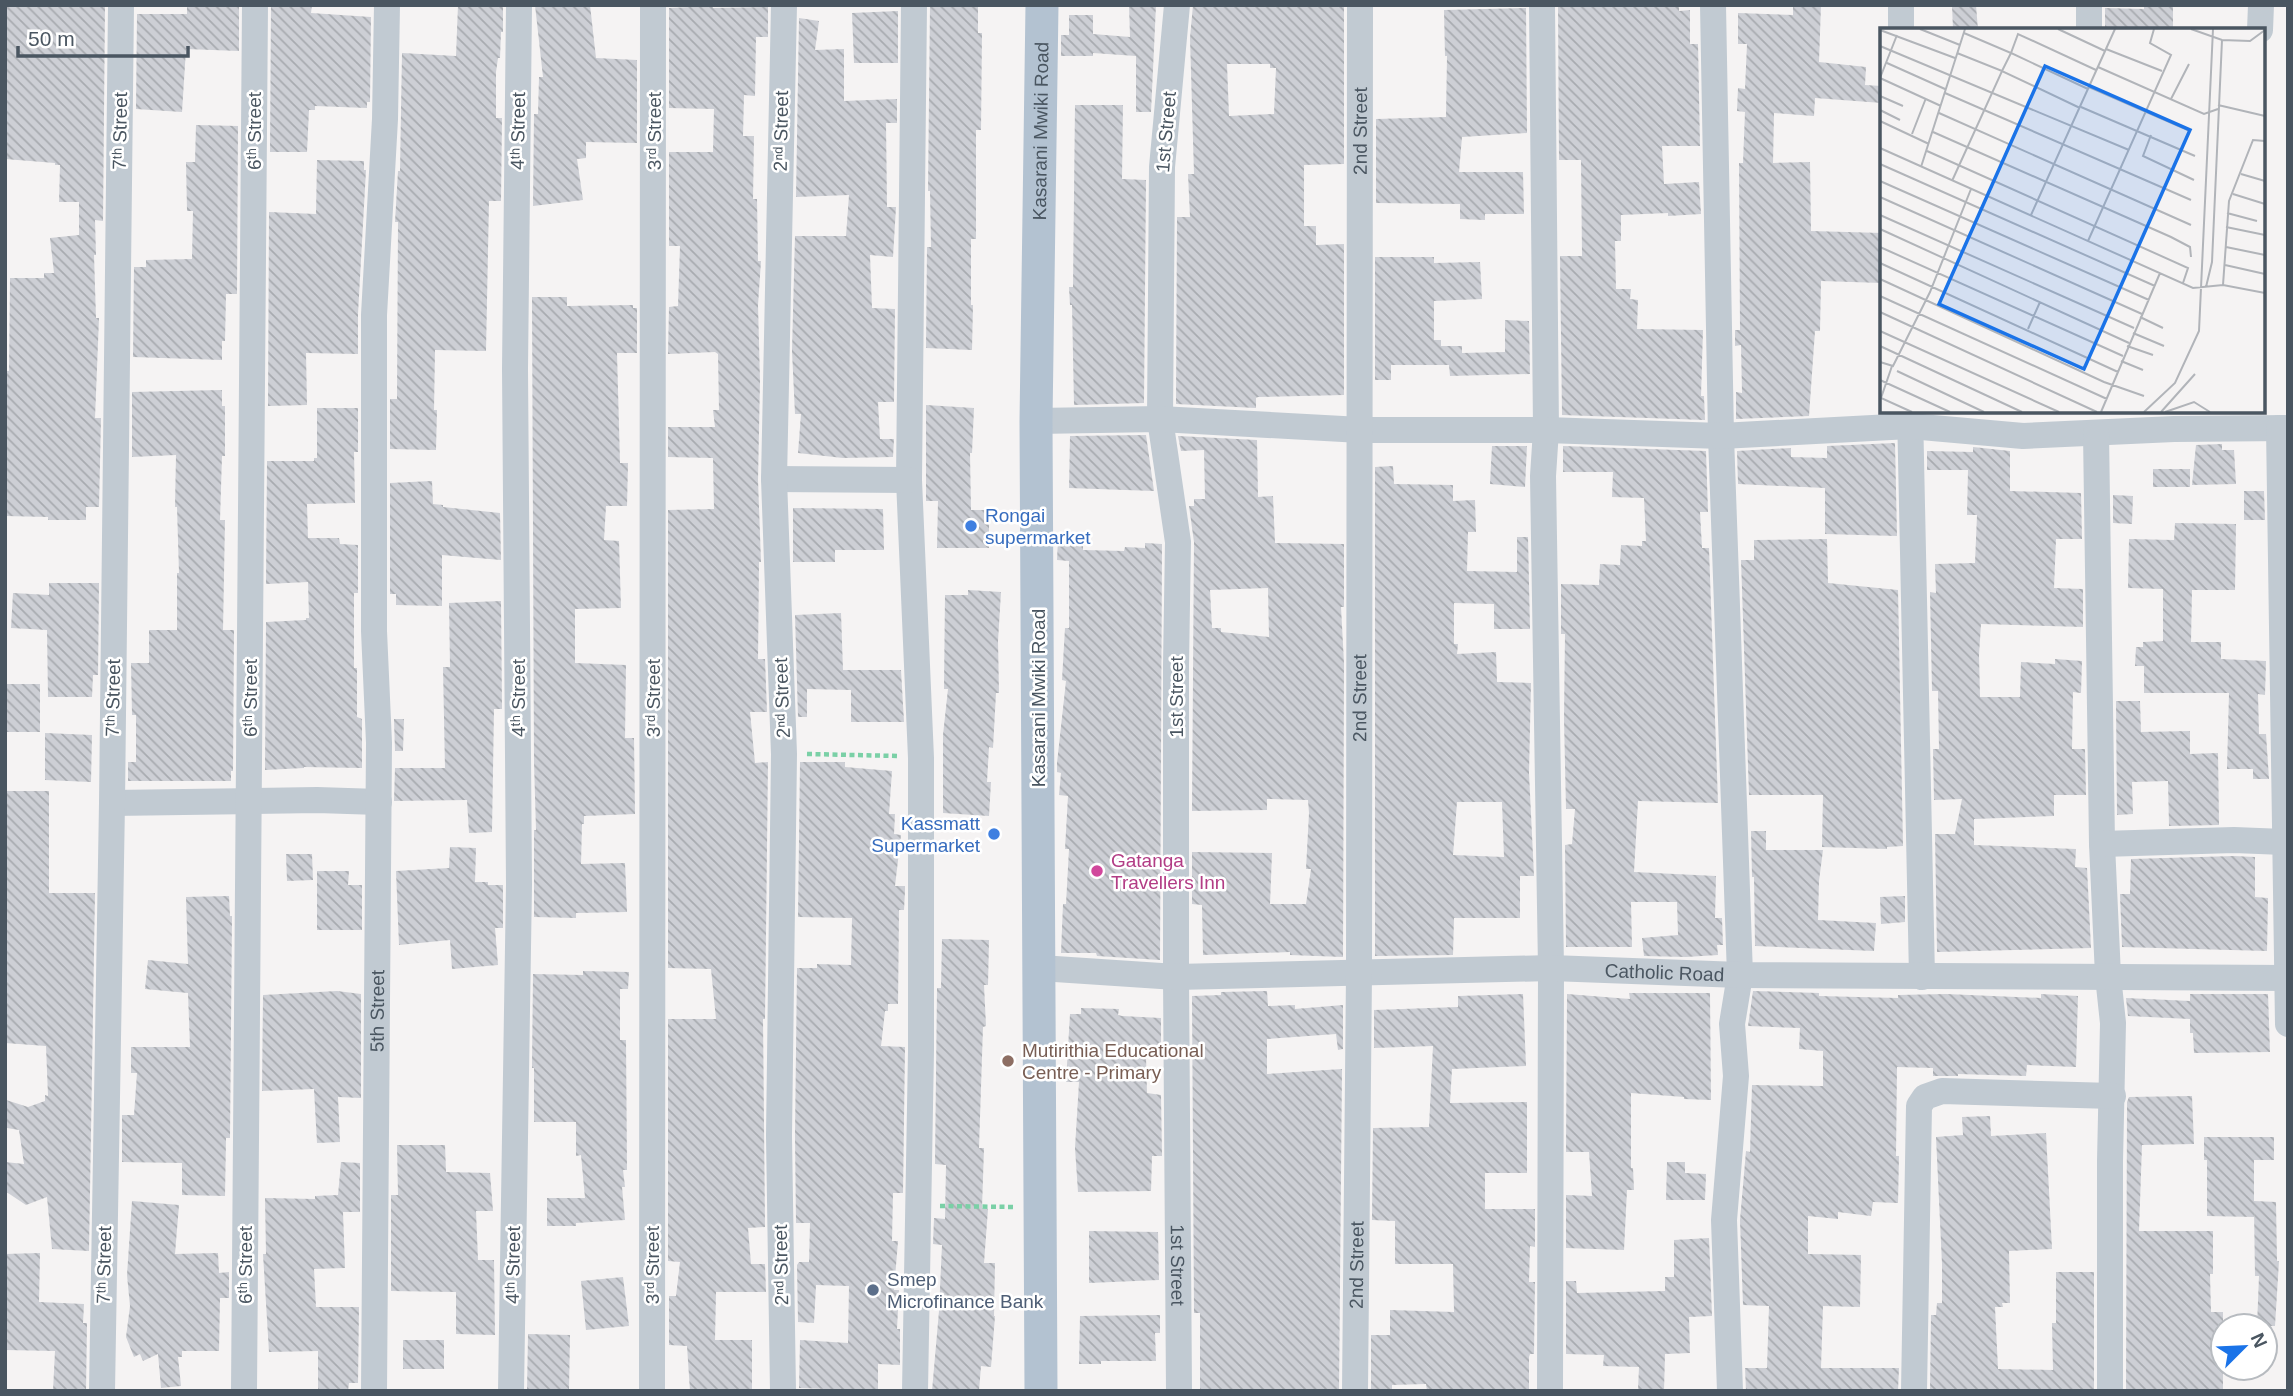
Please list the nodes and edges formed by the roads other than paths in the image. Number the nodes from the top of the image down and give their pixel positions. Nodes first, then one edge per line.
1 (121, 5) edge
2 (255, 5) edge
3 (387, 5) edge
4 (519, 5) edge
5 (653, 5) edge
6 (784, 5) edge
7 (914, 5) edge
8 (1042, 5) edge
9 (1177, 5) edge
10 (1360, 5) edge
11 (1542, 5) edge
12 (1713, 5) edge
13 (1901, 5) edge
14 (2089, 5) edge
15 (2261, 5) edge
16 (1901, 28) edge
17 (2089, 28) edge
18 (2260, 28) edge
19 (1160, 419) junction
20 (1910, 419) edge
21 (1037, 421) junction
22 (2271, 424) edge
23 (2088, 425) edge
24 (1361, 430) junction
25 (1546, 430) junction
26 (1721, 436) junction
27 (774, 479) junction
28 (909, 480) junction
29 (249, 801) junction
30 (379, 802) junction
31 (112, 803) junction
32 (2284, 842) junction
33 (2102, 844) junction
34 (1040, 968) junction
35 (1550, 968) junction
36 (1359, 974) junction
37 (1740, 975) junction
38 (2108, 976) junction
39 (1176, 977) junction
40 (1922, 977) junction
41 (2287, 978) edge
42 (2288, 1024) edge
43 (2113, 1096) junction
44 (102, 1391) edge
45 (244, 1391) edge
46 (374, 1391) edge
47 (511, 1391) edge
48 (652, 1391) edge
49 (783, 1391) edge
50 (915, 1391) edge
51 (1041, 1391) edge
52 (1180, 1391) edge
53 (1355, 1391) edge
54 (1550, 1391) edge
55 (1730, 1391) edge
56 (1914, 1391) edge
57 (2110, 1391) edge

1 - 31 street, 7ᵗʰ Street
2 - 29 street, 6ᵗʰ Street
3 - 30 street, 5th Street
4 - 47 street, 4ᵗʰ Street
5 - 48 street, 3ʳᵈ Street
6 - 27 street, 2ⁿᵈ Street
7 - 28 street
8 - 21 main road, Kasarani Mwiki Road
9 - 19 street, 1st Street
10 - 24 street, 2nd Street
11 - 25 street
12 - 26 street
13 - 16 street
14 - 17 street
15 - 18 street
19 - 21 street
19 - 24 street
19 - 39 street, 1st Street
20 - 23 street
20 - 26 street
20 - 40 street
21 - 34 main road, Kasarani Mwiki Road
22 - 23 street
22 - 32 street
23 - 33 street
24 - 25 street
24 - 36 street, 2nd Street
25 - 26 street
25 - 35 street
26 - 37 street
27 - 28 street
27 - 49 street, 2ⁿᵈ Street
28 - 50 street
29 - 30 street
29 - 31 street
29 - 45 street, 6ᵗʰ Street
30 - 46 street, 5th Street
31 - 44 street, 7ᵗʰ Street
32 - 33 street
32 - 41 street
33 - 38 street
34 - 39 street, Catholic Road
34 - 51 main road, Kasarani Mwiki Road
35 - 36 street, Catholic Road
35 - 37 street, Catholic Road
35 - 54 street
36 - 39 street, Catholic Road
36 - 53 street, 2nd Street
37 - 40 street, Catholic Road
37 - 55 street
38 - 40 street, Catholic Road
38 - 41 street, Catholic Road
38 - 43 street
39 - 52 street, 1st Street
41 - 42 street
43 - 56 street
43 - 57 street

